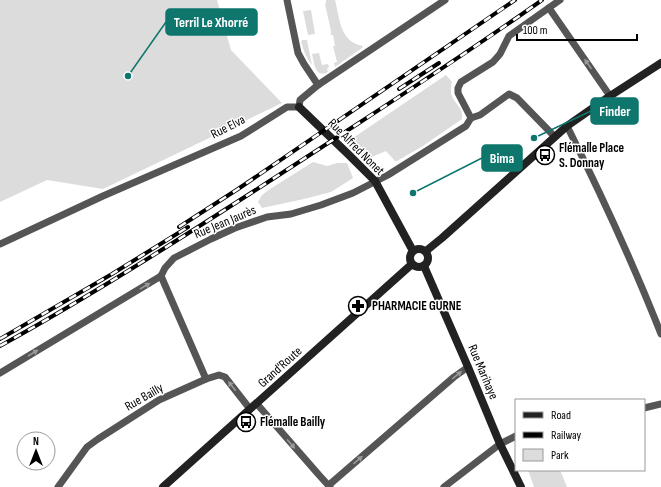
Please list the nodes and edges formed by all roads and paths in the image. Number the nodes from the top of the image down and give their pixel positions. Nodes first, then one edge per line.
1 (287, 0) edge
2 (445, 0) edge
3 (560, 0) edge
4 (549, 8) junction
5 (661, 63) edge
6 (318, 84) junction
7 (610, 96) junction
8 (299, 107) junction
9 (471, 118) junction
10 (567, 126) junction
11 (555, 137) junction
12 (375, 181) junction
13 (0, 244) edge
14 (413, 251) junction
15 (426, 251) junction
16 (412, 264) junction
17 (424, 266) junction
18 (161, 276) junction
19 (661, 334) edge
20 (468, 367) junction
21 (0, 373) edge
22 (206, 379) junction
23 (661, 404) edge
24 (253, 406) junction
25 (645, 408) edge
26 (515, 436) edge
27 (500, 444) junction
28 (330, 486) edge
29 (58, 487) edge
30 (163, 487) edge
31 (444, 487) edge
32 (520, 487) edge

1 - 6 street
2 - 6 street
3 - 4 street
7 -> 4 street
4 - 9 street
5 - 7 street
6 - 8 street
7 - 10 street
8 - 12 street, Rue Alfred Nonet
8 - 13 street, Rue Elva
9 - 11 street, Rue Jean Jaurès
9 - 12 street, Rue Jean Jaurès
10 - 11 street
10 - 19 street
11 - 15 street
12 - 14 street, Rue Alfred Nonet
12 - 18 street, Rue Jean Jaurès
14 - 15 street
14 - 16 street
15 - 17 street
16 - 17 street
16 - 24 street, Grand'Route
17 - 20 street, Rue Marihaye
21 -> 18 street, Rue Jean Jaurès
18 - 22 street
20 - 27 street, Rue Marihaye
28 -> 20 street
24 -> 22 street, Rue Bailly
22 - 29 street, Rue Bailly
23 - 25 street
24 -> 28 street
24 - 30 street, Grand'Route
26 - 27 street
27 - 31 street
27 - 32 street, Rue Marihaye

